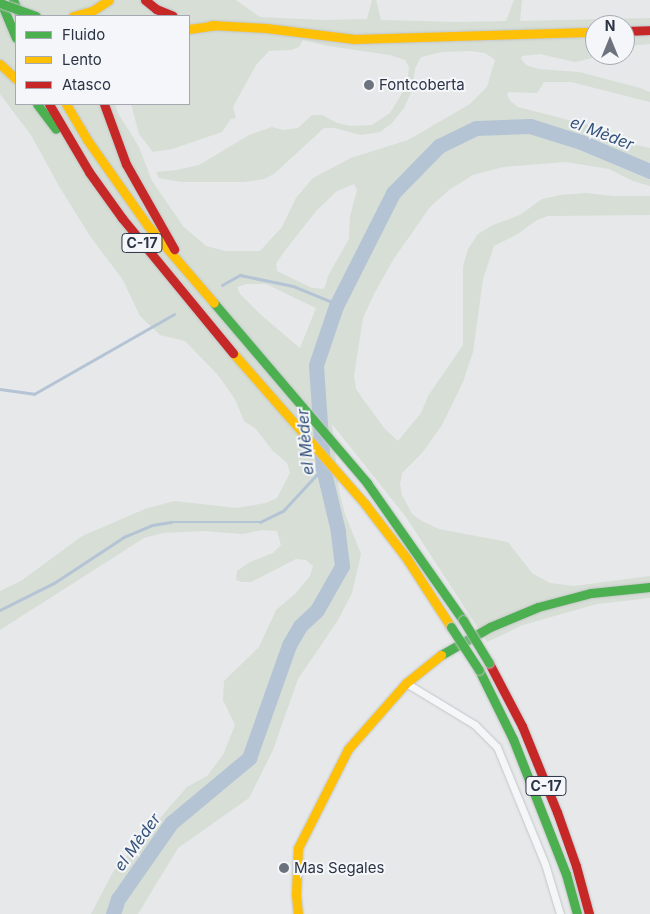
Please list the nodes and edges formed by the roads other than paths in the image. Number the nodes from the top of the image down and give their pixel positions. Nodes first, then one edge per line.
1 (13, 0) edge
2 (22, 0) edge
3 (109, 0) edge
4 (145, 0) edge
5 (0, 2) edge
6 (20, 15) edge
7 (27, 15) edge
8 (33, 15) edge
9 (77, 15) edge
10 (171, 15) edge
11 (190, 21) edge
12 (200, 25) junction
13 (217, 25) junction
14 (190, 27) edge
15 (190, 27) edge
16 (650, 30) edge
17 (635, 31) edge
18 (585, 32) edge
19 (15, 36) edge
20 (0, 64) edge
21 (15, 78) edge
22 (37, 105) edge
23 (50, 105) edge
24 (67, 105) edge
25 (104, 105) edge
26 (66, 135) junction
27 (180, 263) junction
28 (650, 587) edge
29 (406, 683) junction
30 (298, 914) edge
31 (560, 914) edge
32 (577, 914) edge
33 (589, 914) edge

1 - 6 main road
2 - 7 main road
3 - 9 main road
4 - 10 main road
5 - 8 main road, bridge
5 - 19 main road
11 - 12 main road
12 - 13 main road
12 - 14 main road
13 - 15 main road
13 - 18 main road
16 - 17 main road
20 - 21 main road
22 - 26 main road
23 - 26 main road, C-17
24 - 27 main road, C-17
25 - 27 main road
26 - 32 main road, C-17, bridge
27 - 33 main road, C-17, bridge
28 - 29 main road
29 - 30 main road
29 - 31 street

